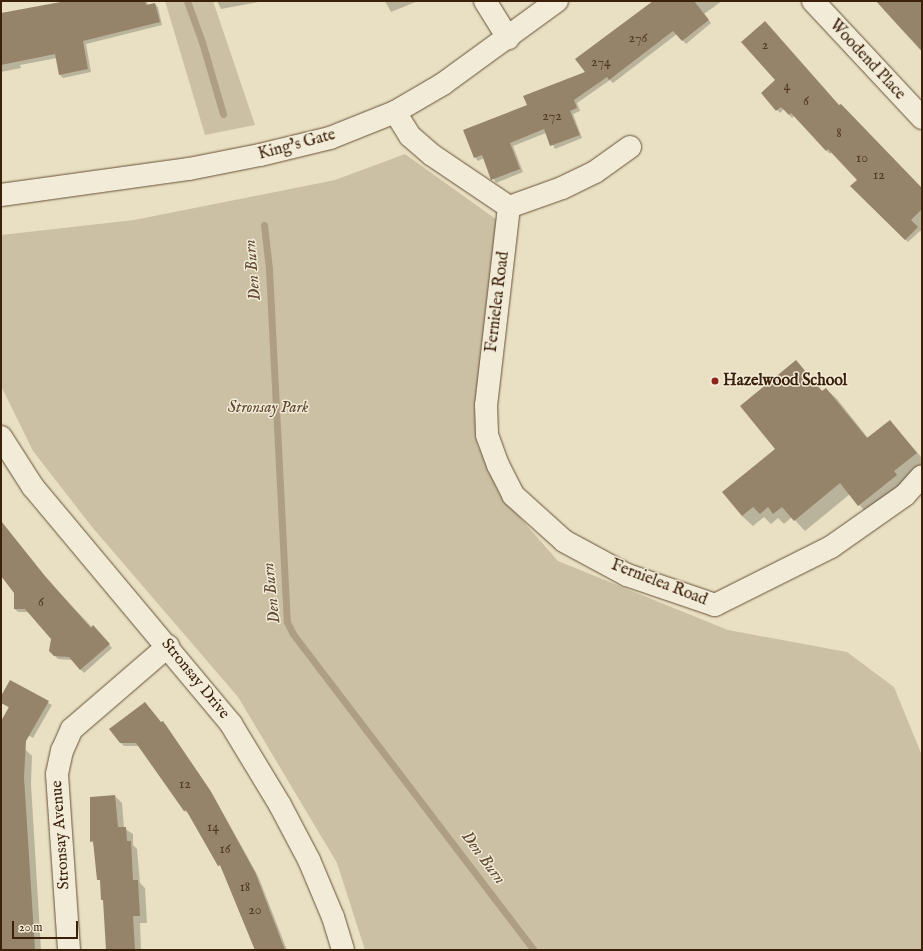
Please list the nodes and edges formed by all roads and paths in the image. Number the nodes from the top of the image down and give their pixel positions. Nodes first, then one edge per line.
1 (485, 1) edge
2 (557, 1) edge
3 (813, 1) edge
4 (508, 38) junction
5 (395, 112) junction
6 (922, 118) edge
7 (630, 147) dead end
8 (1, 194) edge
9 (509, 207) junction
10 (1, 437) edge
11 (922, 476) edge
12 (168, 646) junction
13 (69, 950) edge
14 (343, 950) edge

1 - 4 street
2 - 4 street, King's Gate
3 - 6 street, Woodend Place
4 - 5 street, King's Gate
5 - 8 street, King's Gate
5 - 9 street
7 - 9 street
9 - 11 street, Fernielea Road
10 - 12 street, Stronsay Drive
12 - 13 street, Stronsay Avenue
12 - 14 street, Stronsay Drive

